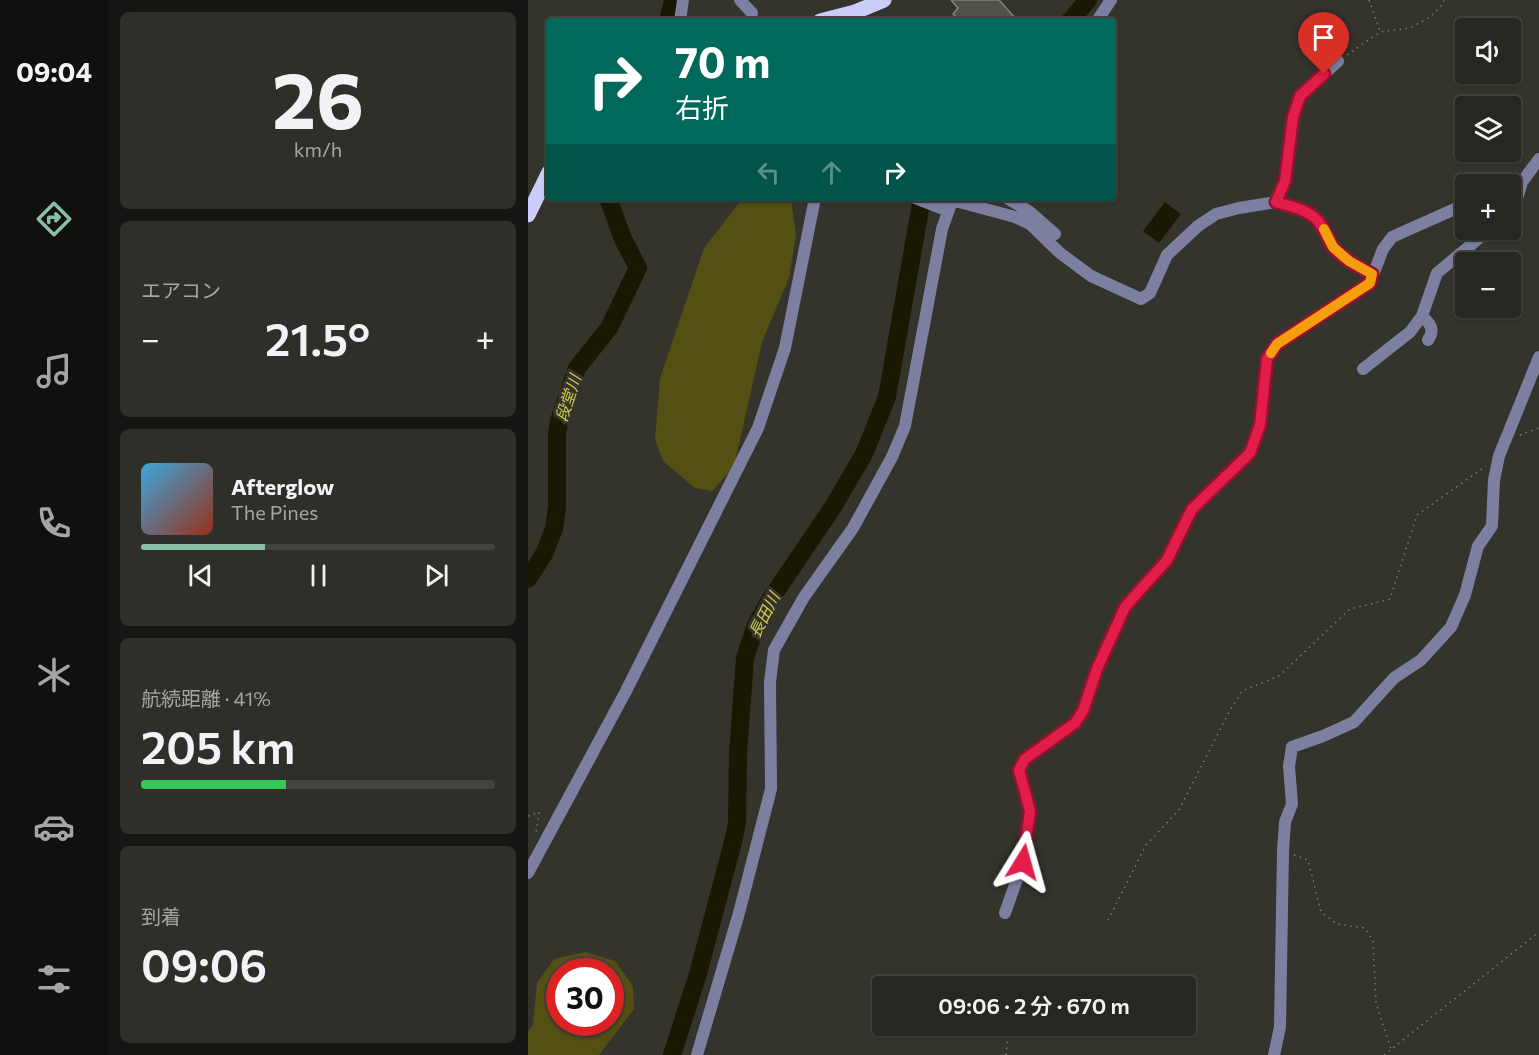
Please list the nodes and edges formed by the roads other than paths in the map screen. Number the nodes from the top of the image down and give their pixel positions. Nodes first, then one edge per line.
1 (683, 0) edge
2 (740, 0) edge
3 (884, 0) edge
4 (1111, 0) edge
5 (752, 13) dead end
6 (680, 18) edge
7 (832, 18) edge
8 (1099, 18) edge
9 (1338, 61) road end
10 (1539, 159) edge
11 (546, 178) edge
12 (1521, 179) edge
13 (815, 201) edge
14 (932, 201) edge
15 (1014, 201) edge
16 (1276, 202) junction
17 (948, 204) edge
18 (1455, 209) edge
19 (528, 215) edge
20 (1055, 234) dead end
21 (1477, 240) edge
22 (1372, 274) junction
23 (1422, 316) junction
24 (1428, 340) dead end
25 (1539, 357) edge
26 (1363, 369) dead end
27 (528, 873) edge
28 (1005, 913) dead end
29 (697, 1055) edge
30 (1274, 1055) edge

1 - 6 street
2 - 5 street
3 - 7 main road
4 - 8 street
9 - 16 street
10 - 12 street
11 - 19 main road
13 - 27 street
14 - 17 street
15 - 20 street
16 - 17 street
16 - 22 street
17 - 29 street
18 - 22 street
21 - 23 street
22 - 28 street
23 - 24 street
23 - 26 street
25 - 30 street

